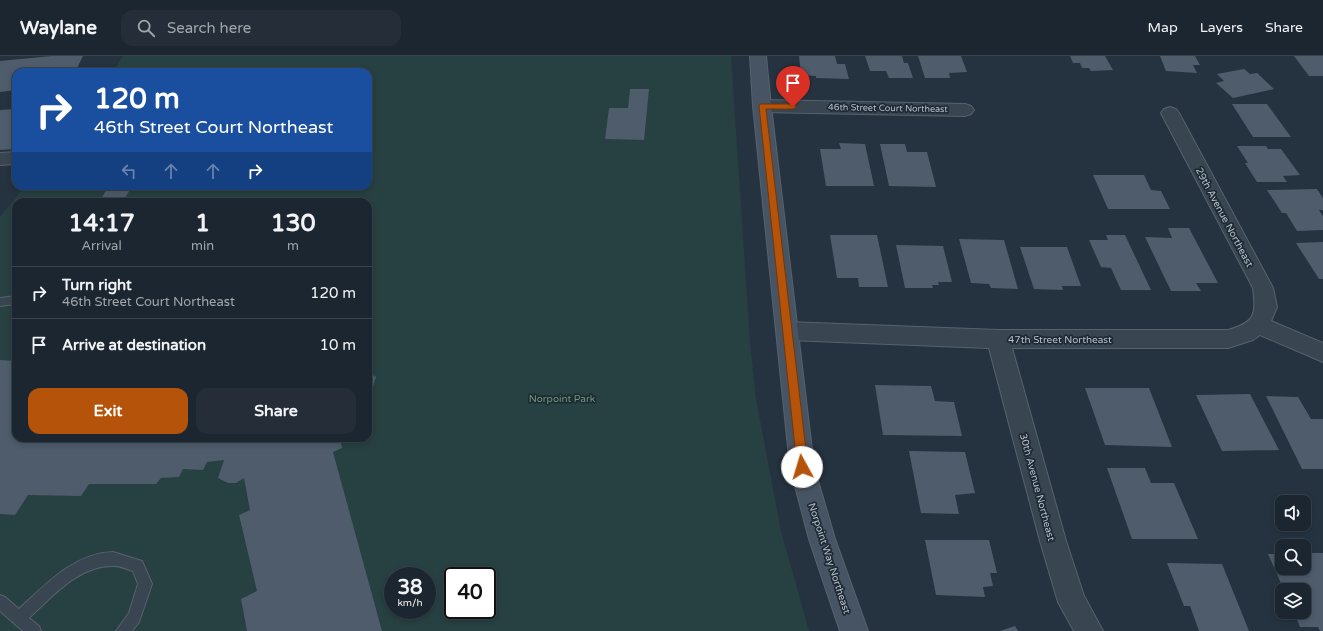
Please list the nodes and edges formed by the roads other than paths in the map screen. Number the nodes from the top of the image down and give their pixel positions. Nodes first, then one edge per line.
1 (758, 56) edge
2 (762, 106) junction
3 (965, 110) dead end
4 (1170, 113) dead end
5 (12, 158) edge
6 (0, 159) edge
7 (12, 300) edge
8 (0, 302) edge
9 (1259, 325) junction
10 (788, 331) junction
11 (998, 339) junction
12 (1323, 353) edge
13 (0, 602) edge
14 (19, 618) junction
15 (34, 631) edge
16 (123, 631) edge
17 (854, 631) edge
18 (1089, 631) edge

1 - 2 street, Norpoint Way Northeast
2 - 3 street, 46th Street Court Northeast
2 - 10 street, Norpoint Way Northeast
4 - 9 street, 29th Avenue Northeast
5 - 6 street
7 - 8 lane
9 - 11 street, 47th Street Northeast
9 - 12 street
10 - 11 street, 47th Street Northeast
10 - 17 street, Norpoint Way Northeast
11 - 18 street, 30th Avenue Northeast
13 - 14 lane
14 - 15 lane
14 - 16 lane

